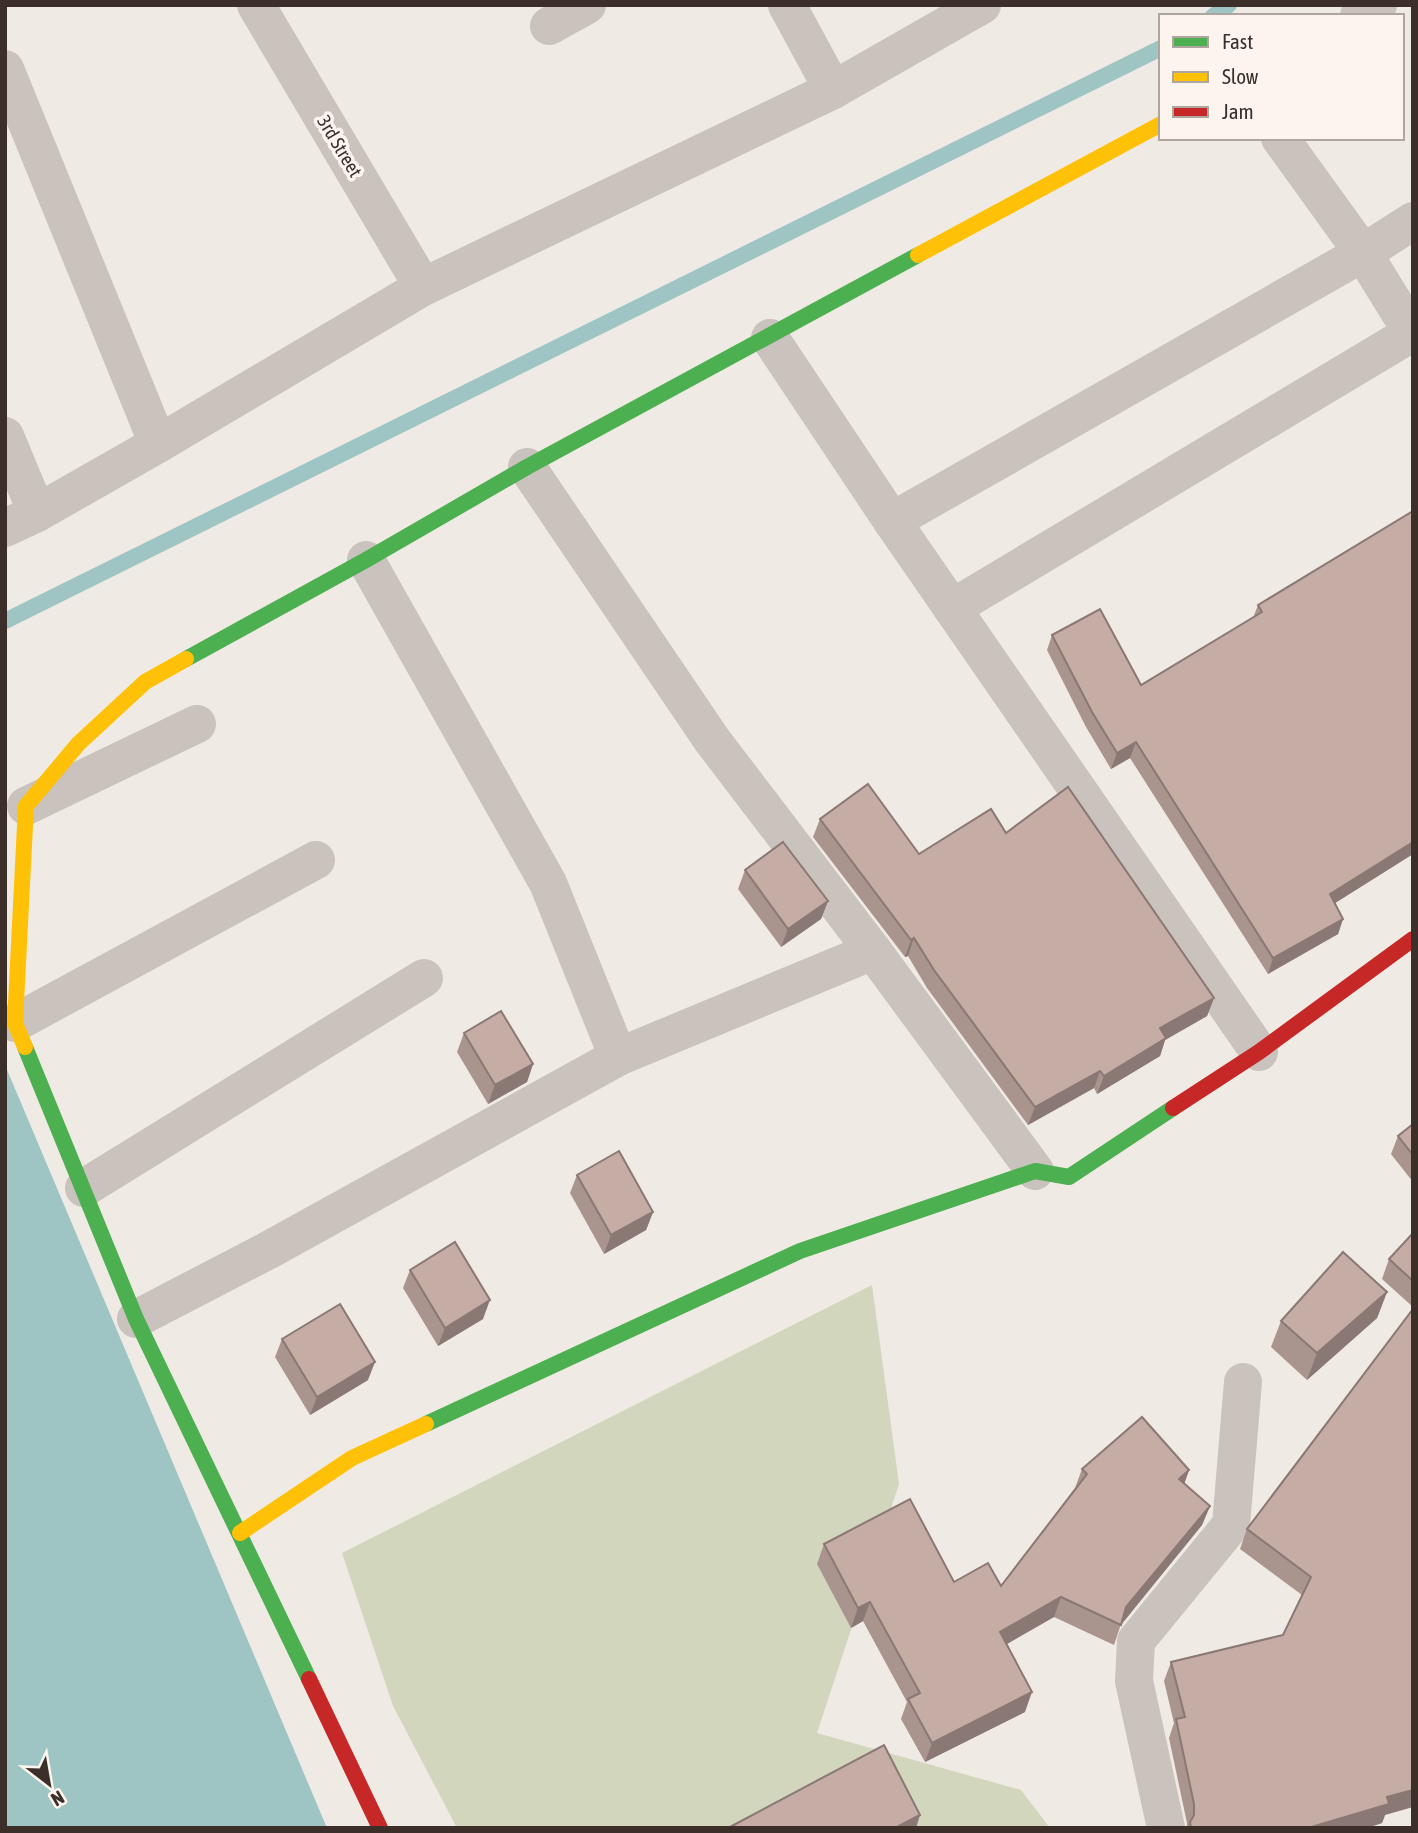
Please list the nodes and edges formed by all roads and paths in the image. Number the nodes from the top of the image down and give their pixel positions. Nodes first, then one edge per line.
1 (256, 5) edge
2 (587, 5) edge
3 (787, 5) edge
4 (982, 5) edge
5 (1378, 5) edge
6 (1362, 14) edge
7 (549, 26) dead end
8 (5, 69) edge
9 (834, 90) junction
10 (1159, 125) edge
11 (1281, 140) edge
12 (1413, 222) edge
13 (1363, 253) junction
14 (423, 287) junction
15 (1412, 334) edge
16 (769, 338) junction
17 (5, 436) edge
18 (159, 444) junction
19 (527, 467) junction
20 (21, 521) edge
21 (892, 521) junction
22 (366, 560) junction
23 (952, 608) junction
24 (197, 724) dead end
25 (26, 806) junction
26 (316, 860) dead end
27 (1413, 939) edge
28 (873, 951) junction
29 (424, 978) dead end
30 (15, 1023) junction
31 (1259, 1052) junction
32 (618, 1057) junction
33 (1035, 1171) junction
34 (84, 1188) junction
35 (136, 1319) junction
36 (1243, 1382) dead end
37 (240, 1533) junction
38 (380, 1828) edge
39 (1166, 1828) edge

1 - 14 street, 3rd Street
2 - 7 street
3 - 9 street
4 - 9 street
5 - 6 street
8 - 18 street
9 - 14 street
10 - 16 street
11 - 13 street
12 - 13 street
13 - 15 street
13 - 21 street
14 - 18 street
15 - 23 street
16 - 19 street
16 - 21 street
17 - 20 street
18 - 20 street
19 - 22 street
19 - 28 street
21 - 23 street
22 - 25 street
22 - 32 street
23 - 31 street
24 - 25 street
25 - 30 street
26 - 30 street
27 - 31 street
28 - 32 street
28 - 33 street
29 - 34 street
30 - 34 street
31 - 33 street
32 - 35 street
33 - 37 street
34 - 35 street
35 - 37 street
36 - 39 street
37 - 38 street

